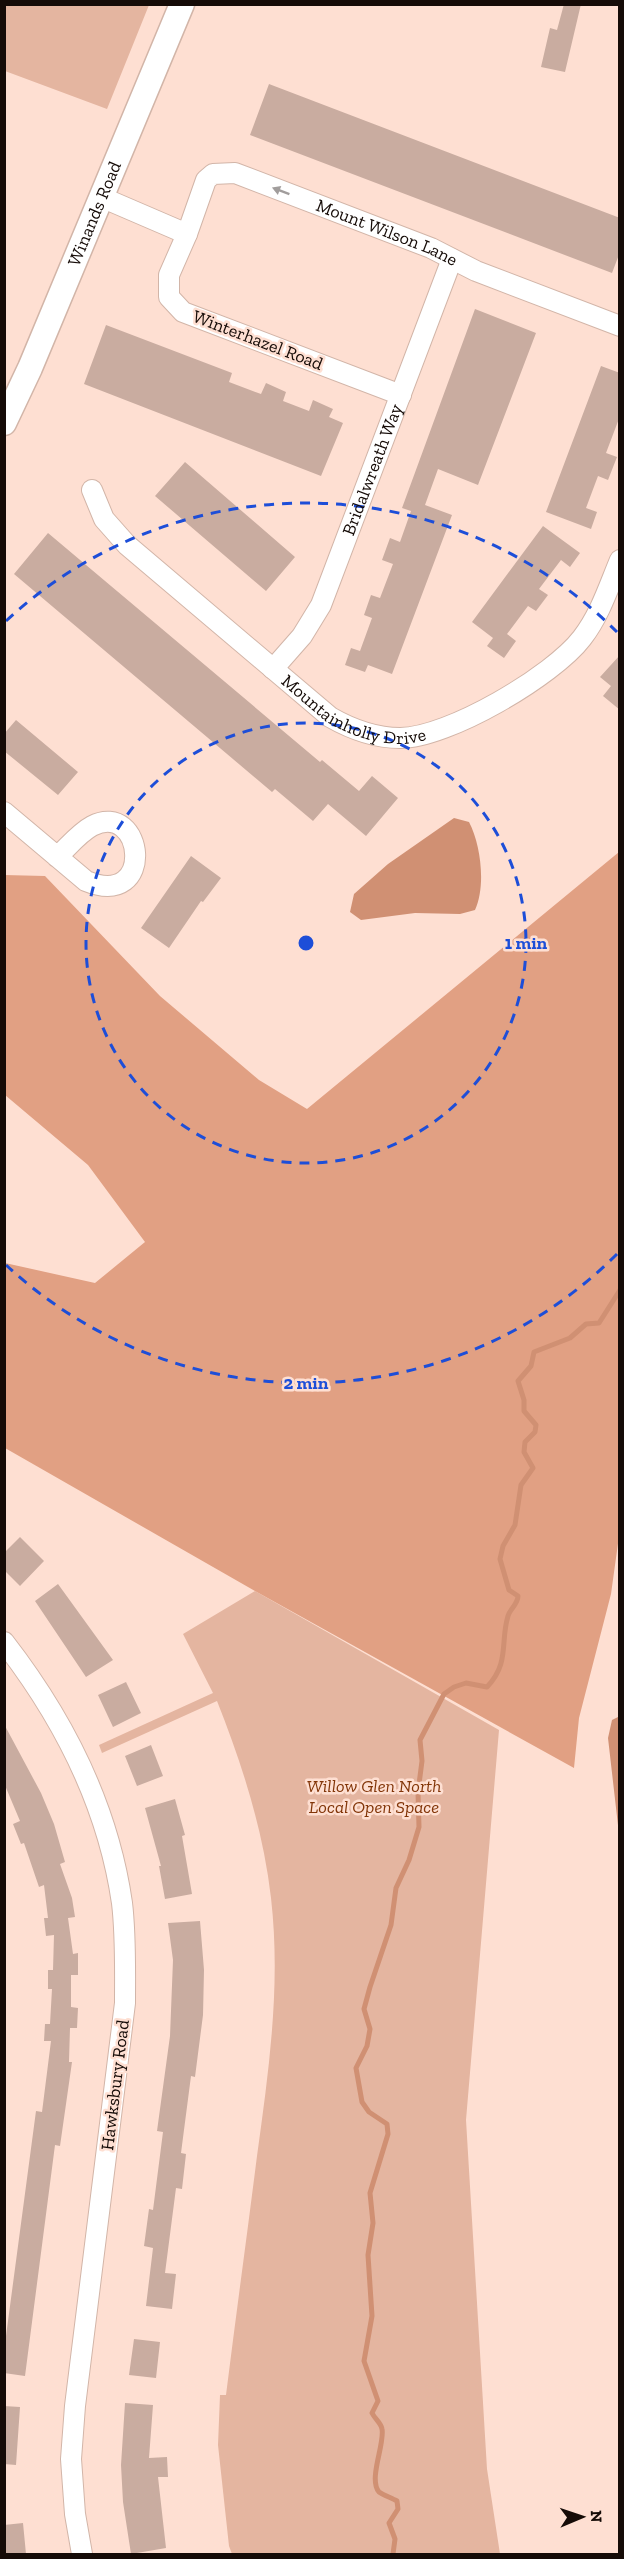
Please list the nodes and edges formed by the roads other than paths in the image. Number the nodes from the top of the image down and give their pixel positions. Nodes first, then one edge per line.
1 (182, 4) edge
2 (101, 197) junction
3 (187, 234) junction
4 (452, 259) junction
5 (620, 326) edge
6 (401, 395) junction
7 (4, 423) edge
8 (92, 490) dead end
9 (620, 560) edge
10 (273, 669) junction
11 (4, 812) edge
12 (57, 857) dead end
13 (4, 1642) edge
14 (82, 2554) edge

1 - 2 street, Winands Road
2 - 3 street
2 - 7 street, Winands Road
4 -> 3 street, Mount Wilson Lane
3 - 6 street, Winterhazel Road
4 - 5 street, Mount Wilson Lane
4 - 6 street, Bridalwreath Way
6 - 10 street, Bridalwreath Way
8 - 10 street, Mountainholly Drive
9 - 10 street, Mountainholly Drive
11 - 12 street
13 - 14 street, Hawksbury Road

